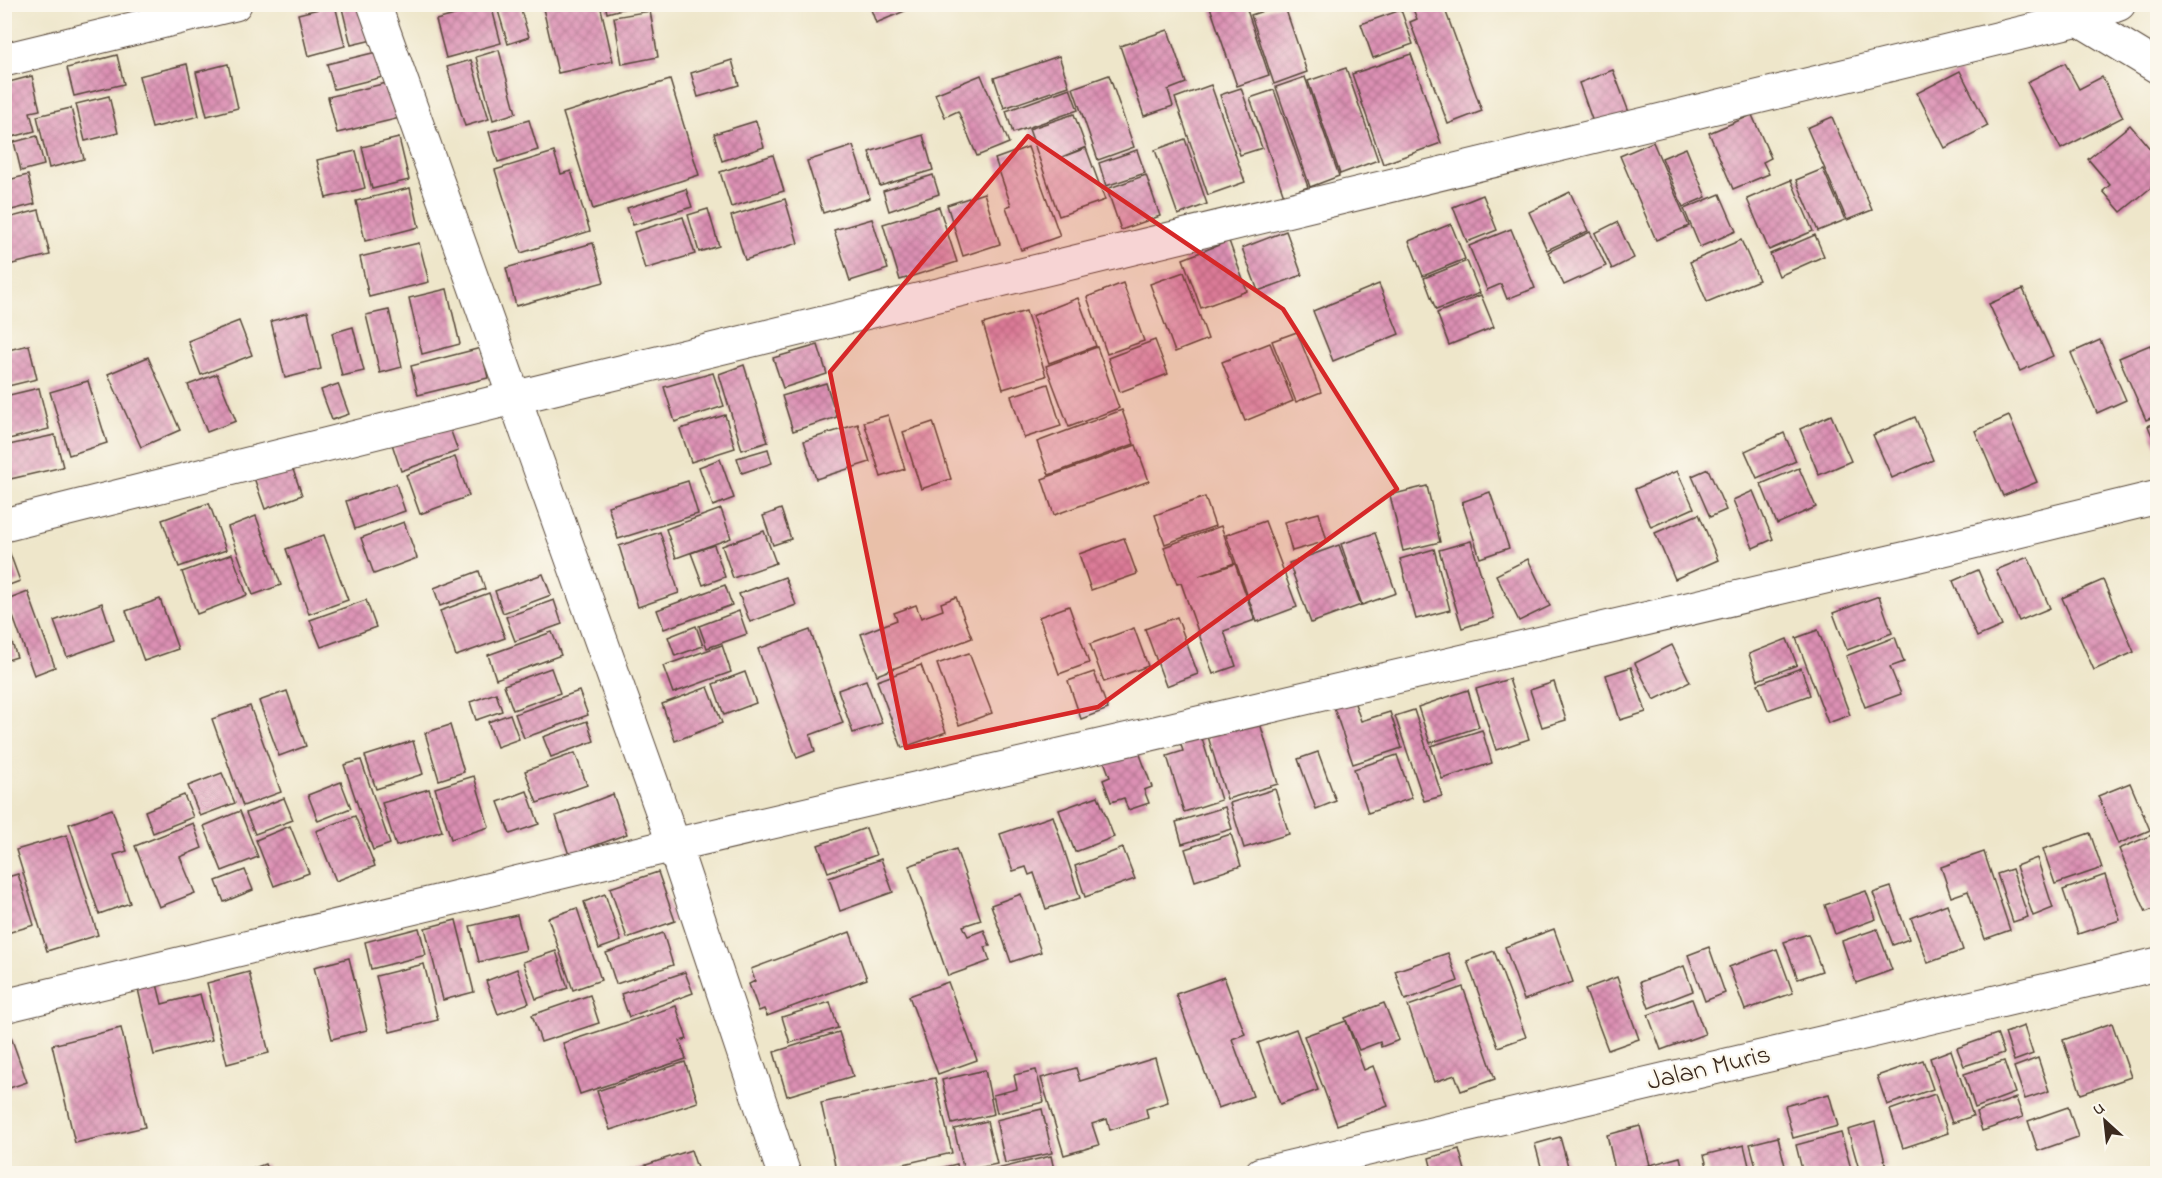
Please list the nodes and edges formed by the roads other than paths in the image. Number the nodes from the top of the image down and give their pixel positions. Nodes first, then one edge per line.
1 (234, 4) edge
2 (374, 4) edge
3 (2119, 4) edge
4 (2071, 12) edge
5 (4, 60) edge
6 (2157, 67) edge
7 (513, 398) junction
8 (2157, 497) edge
9 (4, 525) edge
10 (674, 845) junction
11 (2157, 963) edge
12 (4, 1006) edge
13 (784, 1173) edge
14 (1261, 1173) edge

1 - 5 street
2 - 7 street
3 - 4 street
4 - 6 street
4 - 7 street
7 - 9 street
7 - 10 street
8 - 10 street
10 - 12 street
10 - 13 street
11 - 14 street, Jalan Muris

